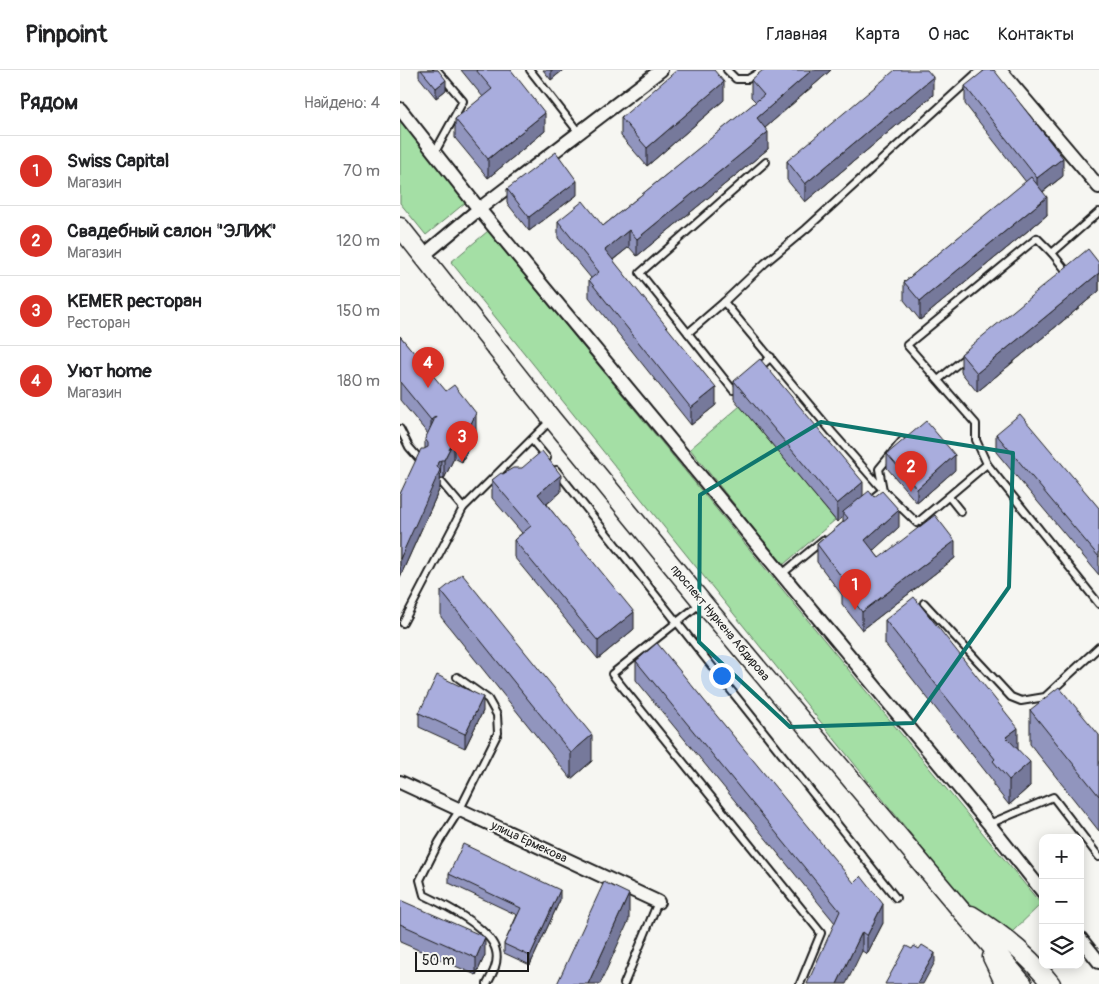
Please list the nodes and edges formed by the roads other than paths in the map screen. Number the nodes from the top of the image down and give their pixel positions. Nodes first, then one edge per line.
1 (437, 70) edge
2 (530, 70) edge
3 (661, 70) edge
4 (727, 70) edge
5 (764, 70) edge
6 (980, 70) edge
7 (1000, 70) edge
8 (400, 109) edge
9 (580, 134) junction
10 (435, 152) junction
11 (766, 162) dead end
12 (1099, 188) edge
13 (479, 209) junction
14 (1099, 212) edge
15 (400, 227) edge
16 (1052, 253) junction
17 (424, 256) junction
18 (1061, 279) edge
19 (724, 302) junction
20 (688, 334) junction
21 (969, 355) edge
22 (771, 358) junction
23 (756, 370) edge
24 (748, 377) edge
25 (938, 380) junction
26 (552, 419) junction
27 (400, 429) edge
28 (532, 440) junction
29 (902, 441) edge
30 (423, 463) edge
31 (988, 464) junction
32 (442, 483) edge
33 (883, 490) junction
34 (949, 497) junction
35 (463, 508) junction
36 (861, 508) edge
37 (961, 512) dead end
38 (825, 538) edge
39 (782, 574) junction
40 (702, 602) junction
41 (924, 604) dead end
42 (1099, 604) edge
43 (677, 622) junction
44 (403, 623) dead end
45 (1099, 647) edge
46 (457, 677) dead end
47 (1045, 698) junction
48 (1051, 705) edge
49 (400, 782) edge
50 (460, 809) junction
51 (989, 824) junction
52 (1099, 857) edge
53 (1039, 887) edge
54 (896, 898) dead end
55 (658, 902) joint
56 (956, 905) junction
57 (984, 938) junction
58 (1084, 943) edge
59 (1098, 960) edge
60 (487, 984) edge
61 (624, 984) edge
62 (800, 984) edge
63 (1005, 984) edge
64 (1023, 984) edge
65 (1051, 984) edge

1 - 10 lane
2 - 9 lane
3 - 9 street
4 - 5 lane
6 - 19 lane
7 - 12 street
8 - 10 street
9 - 13 street
10 - 13 street
11 - 20 lane
13 - 17 street
13 - 39 street
14 - 16 lane
15 - 17 main road, проспект Нуркена Абдирова
16 - 18 lane
16 - 25 lane
17 - 26 main road, проспект Нуркена Абдирова
19 - 20 lane
19 - 22 lane
20 - 24 lane
21 - 25 lane
22 - 23 lane
22 - 33 lane
25 - 31 lane
26 - 28 lane
26 - 40 main road, проспект Нуркена Абдирова
27 - 30 lane
28 - 35 lane
28 - 43 lane
29 - 33 lane
31 - 34 lane
31 - 42 lane
32 - 35 lane
33 - 34 lane
33 - 36 lane
34 - 37 lane
35 - 44 lane
38 - 39 lane
39 - 51 street
40 - 43 lane
40 - 56 main road, проспект Нуркена Абдирова
41 - 47 lane
43 - 54 lane
43 - 62 lane
45 - 47 lane
46 - 50 lane
47 - 48 lane
49 - 50 street, улица Ермекова
50 - 55 street, улица Ермекова
50 - 60 lane
51 - 52 lane
51 - 53 street
55 - 61 lane
56 - 57 main road, проспект Нуркена Абдирова
56 - 65 main road
57 - 63 main road
57 - 64 main road, проспект Нуркена Абдирова
58 - 59 street

